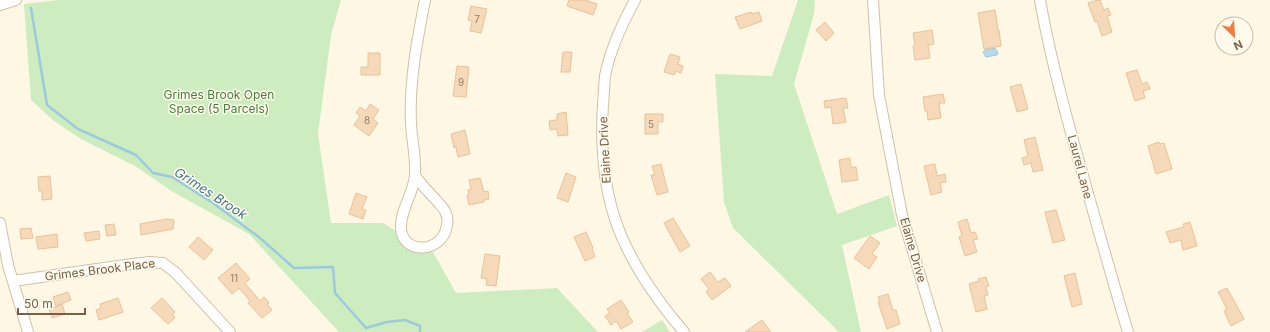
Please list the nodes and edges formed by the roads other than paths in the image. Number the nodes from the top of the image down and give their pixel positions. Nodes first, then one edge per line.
1 (16, 0) edge
2 (425, 0) edge
3 (635, 0) edge
4 (872, 0) edge
5 (1040, 0) edge
6 (0, 5) edge
7 (415, 176) junction
8 (0, 223) edge
9 (13, 282) junction
10 (28, 332) edge
11 (230, 332) edge
12 (684, 332) edge
13 (937, 332) edge
14 (1128, 332) edge

1 - 6 street
2 - 7 street
3 - 12 street, Elaine Drive
4 - 13 street, Elaine Drive
5 - 14 street, Laurel Lane
7 - 7 street
8 - 9 street
9 - 10 street
9 - 11 street, Grimes Brook Place

